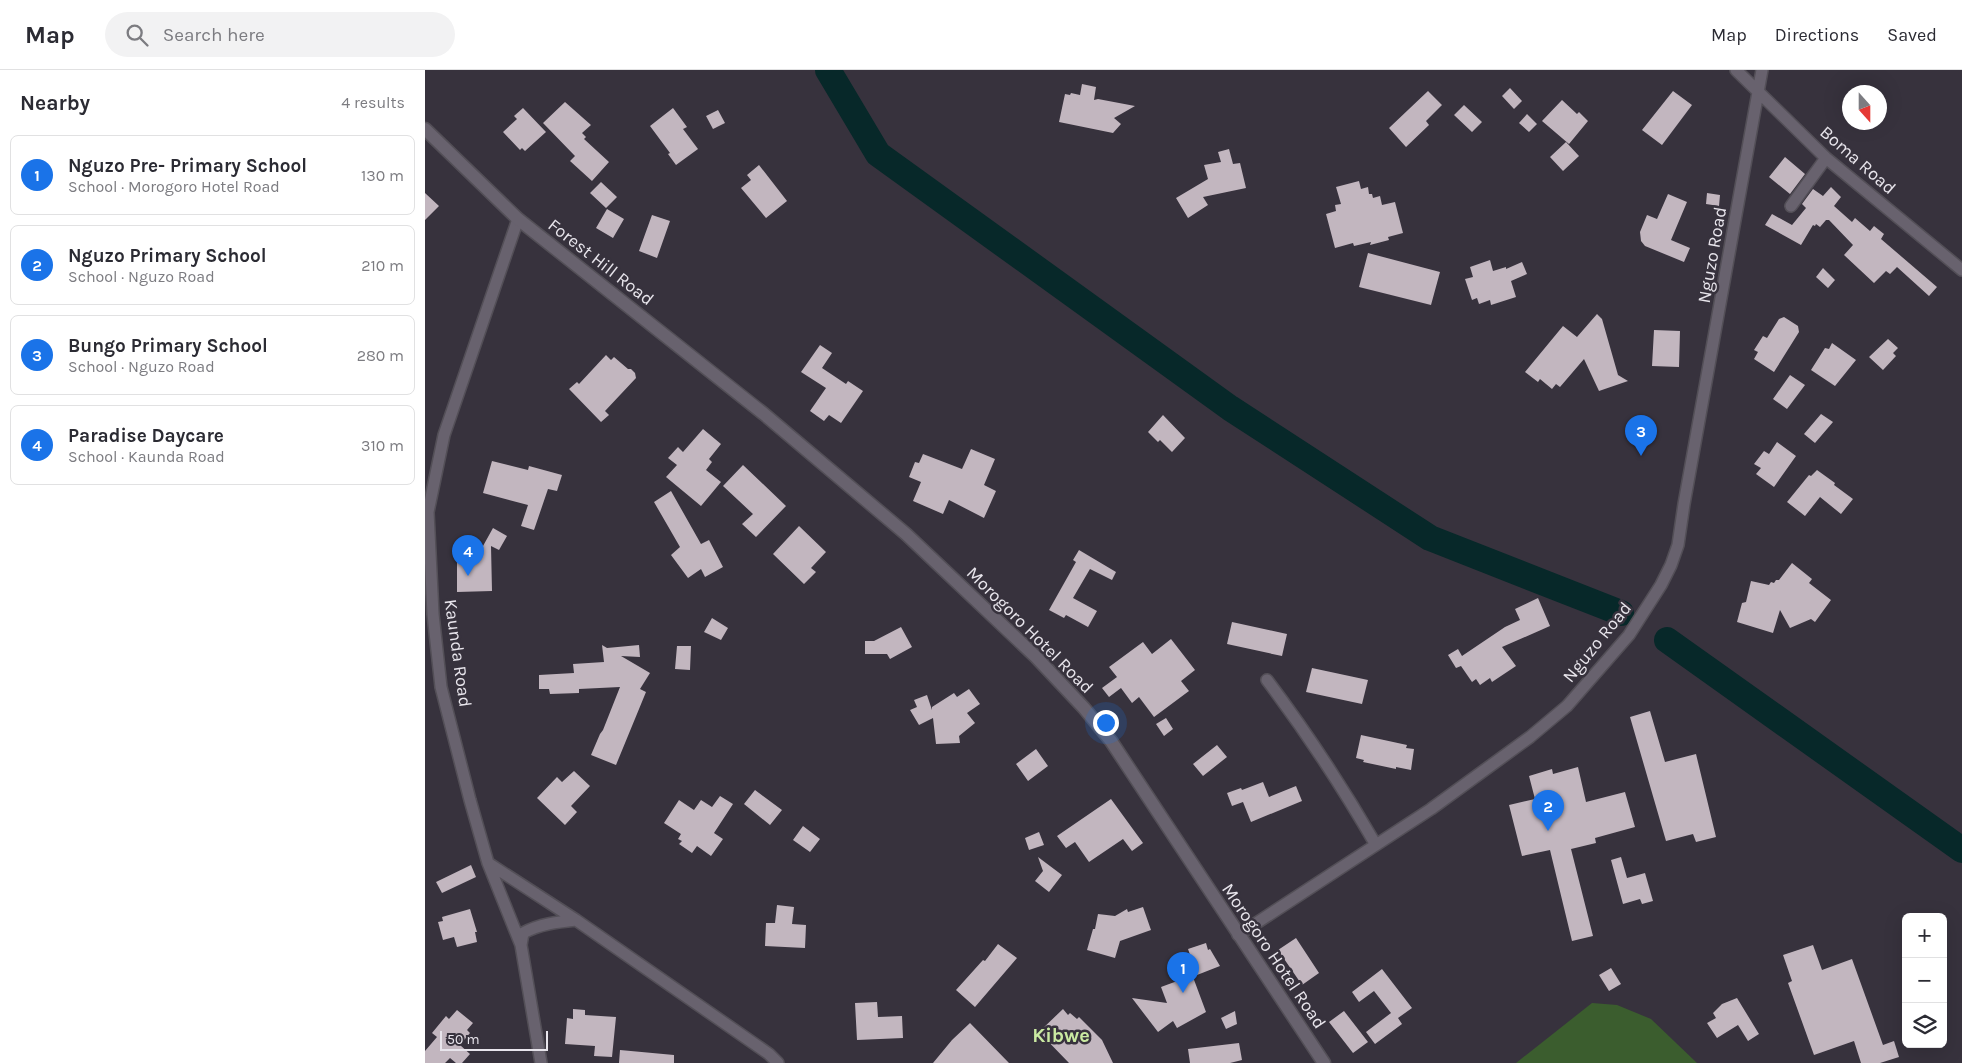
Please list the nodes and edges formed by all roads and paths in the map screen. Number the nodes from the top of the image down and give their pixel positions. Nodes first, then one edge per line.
1 (1736, 70) edge
2 (1762, 70) edge
3 (1758, 91) junction
4 (425, 128) edge
5 (1826, 158) junction
6 (1791, 206) dead end
7 (518, 219) junction
8 (1962, 270) edge
9 (764, 414) joint
10 (427, 512) edge
11 (429, 614) edge
12 (1267, 680) dead end
13 (1376, 845) junction
14 (488, 863) junction
15 (576, 920) junction
16 (1238, 935) junction
17 (521, 945) junction
18 (541, 1063) edge
19 (778, 1063) edge
20 (1324, 1063) edge

1 - 3 street, Boma Road
2 - 3 street, Nguzo Road
3 - 5 street, Boma Road
3 - 13 street, Nguzo Road
4 - 7 street, Forest Hill Road
5 - 6 street
5 - 8 street, Boma Road
7 - 9 street, Forest Hill Road
7 - 10 street, Kaunda Road
9 - 16 street, Morogoro Hotel Road
10 - 11 street, Kaunda Road
11 - 14 street, Kaunda Road
12 - 13 street
13 - 16 street, Nguzo Road
14 - 15 street
14 - 17 street, Kaunda Road
15 - 17 street
15 - 19 street
16 - 20 street, Morogoro Hotel Road
17 - 18 street, Kaunda Road

